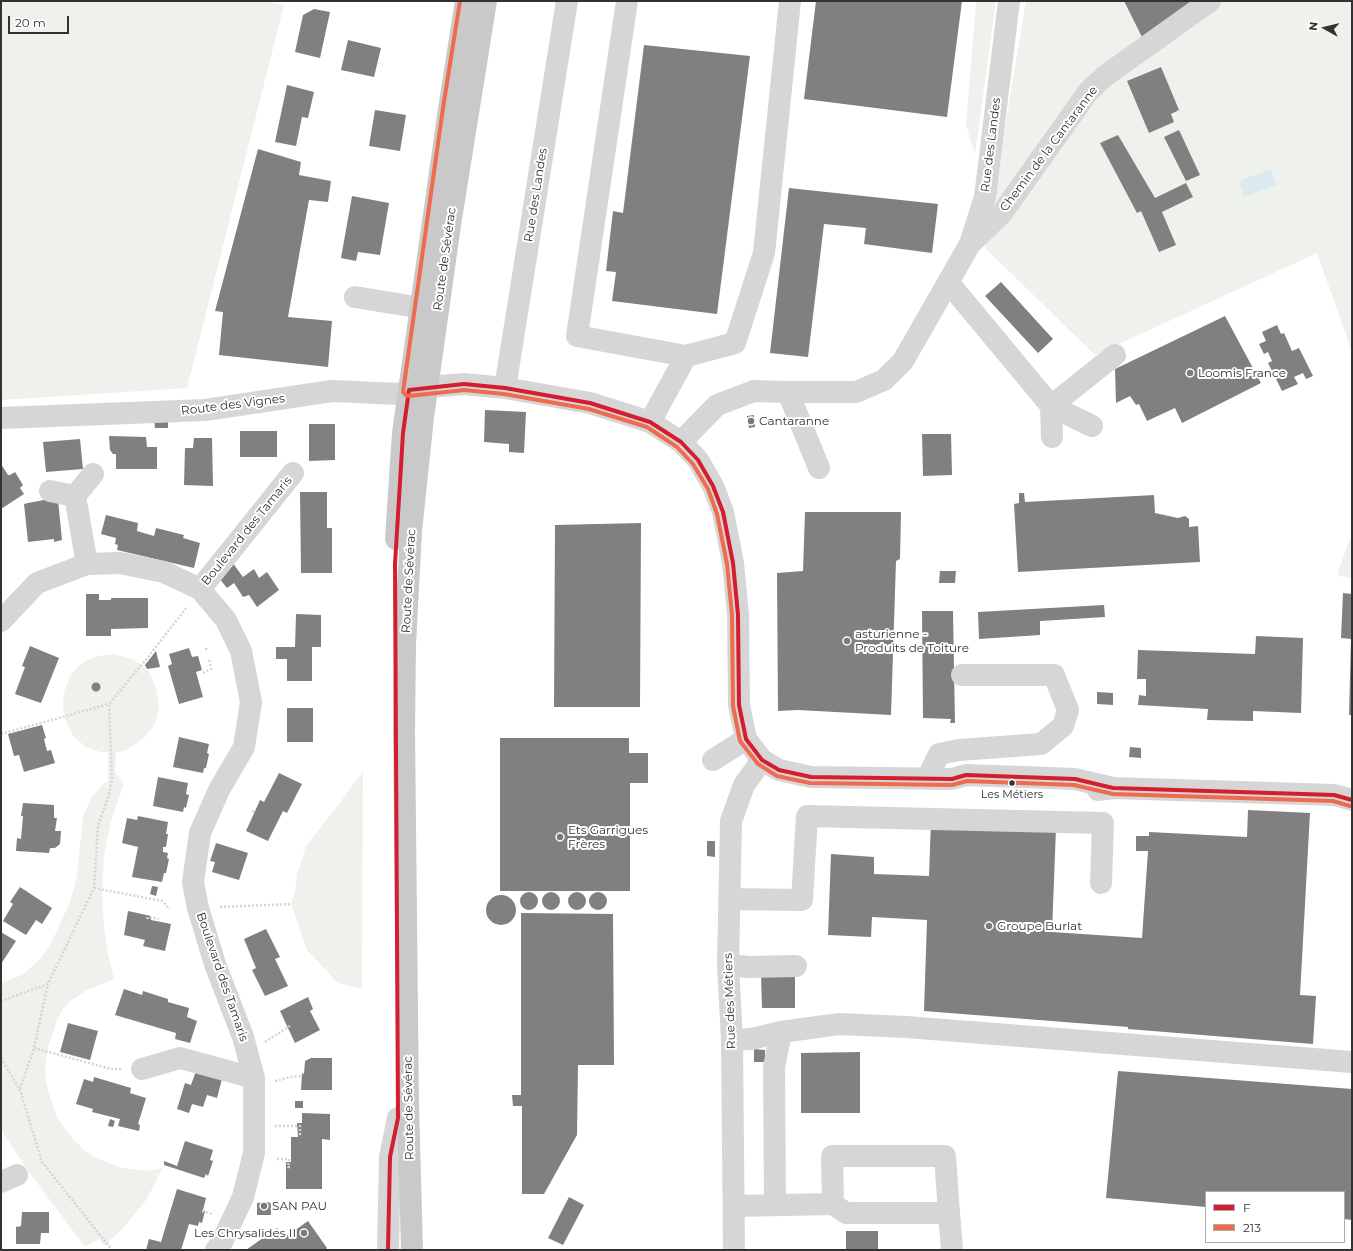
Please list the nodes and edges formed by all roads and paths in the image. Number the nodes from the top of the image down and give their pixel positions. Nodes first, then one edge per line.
1 (466, 1) edge
2 (475, 1) edge
3 (486, 1) edge
4 (567, 1) edge
5 (627, 1) edge
6 (790, 1) edge
7 (1009, 1) edge
8 (1210, 1) edge
9 (476, 60) junction
10 (970, 244) junction
11 (948, 282) junction
12 (354, 297) dead end
13 (424, 308) junction
14 (1115, 355) dead end
15 (686, 356) junction
16 (417, 388) junction
17 (505, 388) junction
18 (788, 392) junction
19 (1051, 406) junction
20 (1, 418) edge
21 (650, 422) junction
22 (1092, 426) dead end
23 (1052, 437) dead end
24 (681, 442) junction
25 (819, 468) dead end
26 (294, 473) dead end
27 (93, 474) dead end
28 (50, 491) dead end
29 (75, 496) junction
30 (87, 564) junction
31 (200, 589) junction
32 (1, 622) edge
33 (206, 648) dead end
34 (207, 652) dead end
35 (209, 658) dead end
36 (203, 673) dead end
37 (962, 675) dead end
38 (109, 704) junction
39 (1, 734) edge
40 (746, 739) junction
41 (714, 760) dead end
42 (762, 760) junction
43 (927, 779) junction
44 (1352, 800) edge
45 (1101, 884) dead end
46 (94, 888) junction
47 (728, 899) junction
48 (291, 904) dead end
49 (198, 908) junction
50 (170, 909) dead end
51 (147, 919) dead end
52 (159, 919) dead end
53 (728, 965) junction
54 (796, 966) dead end
55 (48, 984) junction
56 (1, 1001) edge
57 (290, 1026) dead end
58 (781, 1032) junction
59 (732, 1040) junction
60 (259, 1045) dead end
61 (34, 1048) junction
62 (1, 1058) edge
63 (1352, 1062) edge
64 (142, 1069) joint
65 (302, 1076) dead end
66 (263, 1080) junction
67 (20, 1090) junction
68 (398, 1118) junction
69 (272, 1126) dead end
70 (302, 1134) dead end
71 (277, 1160) dead end
72 (291, 1167) dead end
73 (833, 1204) junction
74 (775, 1205) junction
75 (734, 1206) junction
76 (949, 1213) junction
77 (222, 1247) edge
78 (112, 1250) edge
79 (388, 1250) edge
80 (399, 1250) edge
81 (412, 1250) edge
82 (734, 1250) edge
83 (952, 1250) edge

1 - 13 main road, Route de Sévérac
2 - 9 main road, Route de Sévérac
3 - 9 main road, Route de Sévérac
4 - 17 street, Rue des Landes
5 - 15 street
6 - 15 street
7 - 10 street, Rue des Landes
8 - 10 street, Chemin de la Cantaranne
9 - 16 main road, Route de Sévérac
10 - 11 street, Rue des Landes
11 - 18 street, Rue des Landes
11 - 19 street
12 - 13 street
13 - 16 main road, Route de Sévérac
14 - 19 street
15 - 21 street
16 - 17 street, Route des Vignes
16 - 20 street, Route des Vignes
16 - 68 main road, Route de Sévérac
16 - 81 main road, Route de Sévérac
17 - 21 street, Route des Vignes
18 - 24 street, Rue des Landes
18 - 25 street
19 - 22 street
19 - 23 street
21 - 24 street, Route des Vignes
24 - 40 street, Route des Vignes
26 - 31 street, Boulevard des Tamaris
27 - 29 street
28 - 29 street
29 - 30 street
30 - 31 street, Boulevard des Tamaris
30 - 32 street, Boulevard des Tamaris
31 - 38 path
31 - 49 street, Boulevard des Tamaris
33 - 34 path
35 - 36 path
37 - 43 street
38 - 39 path
38 - 46 path
40 - 41 street
40 - 42 street
42 - 43 street
42 - 47 street, Rue des Métiers
43 - 44 street
45 - 47 street
46 - 50 path
46 - 55 path
47 - 53 street, Rue des Métiers
48 - 49 path
49 - 66 street, Boulevard des Tamaris
51 - 52 path
53 - 54 street
53 - 59 street, Rue des Métiers
55 - 56 path
55 - 61 path
57 - 60 path
58 - 59 street
58 - 63 street
58 - 74 street
59 - 75 street, Rue des Métiers
61 - 64 path
61 - 67 path
62 - 67 path
64 - 66 street
65 - 66 path
66 - 77 street, Boulevard des Tamaris
67 - 78 path
68 - 79 street
68 - 80 main road, Route de Sévérac
69 - 70 path
71 - 72 path
73 - 74 street
73 - 76 street
73 - 76 street
74 - 75 street
75 - 82 street, Rue des Métiers
76 - 83 street

